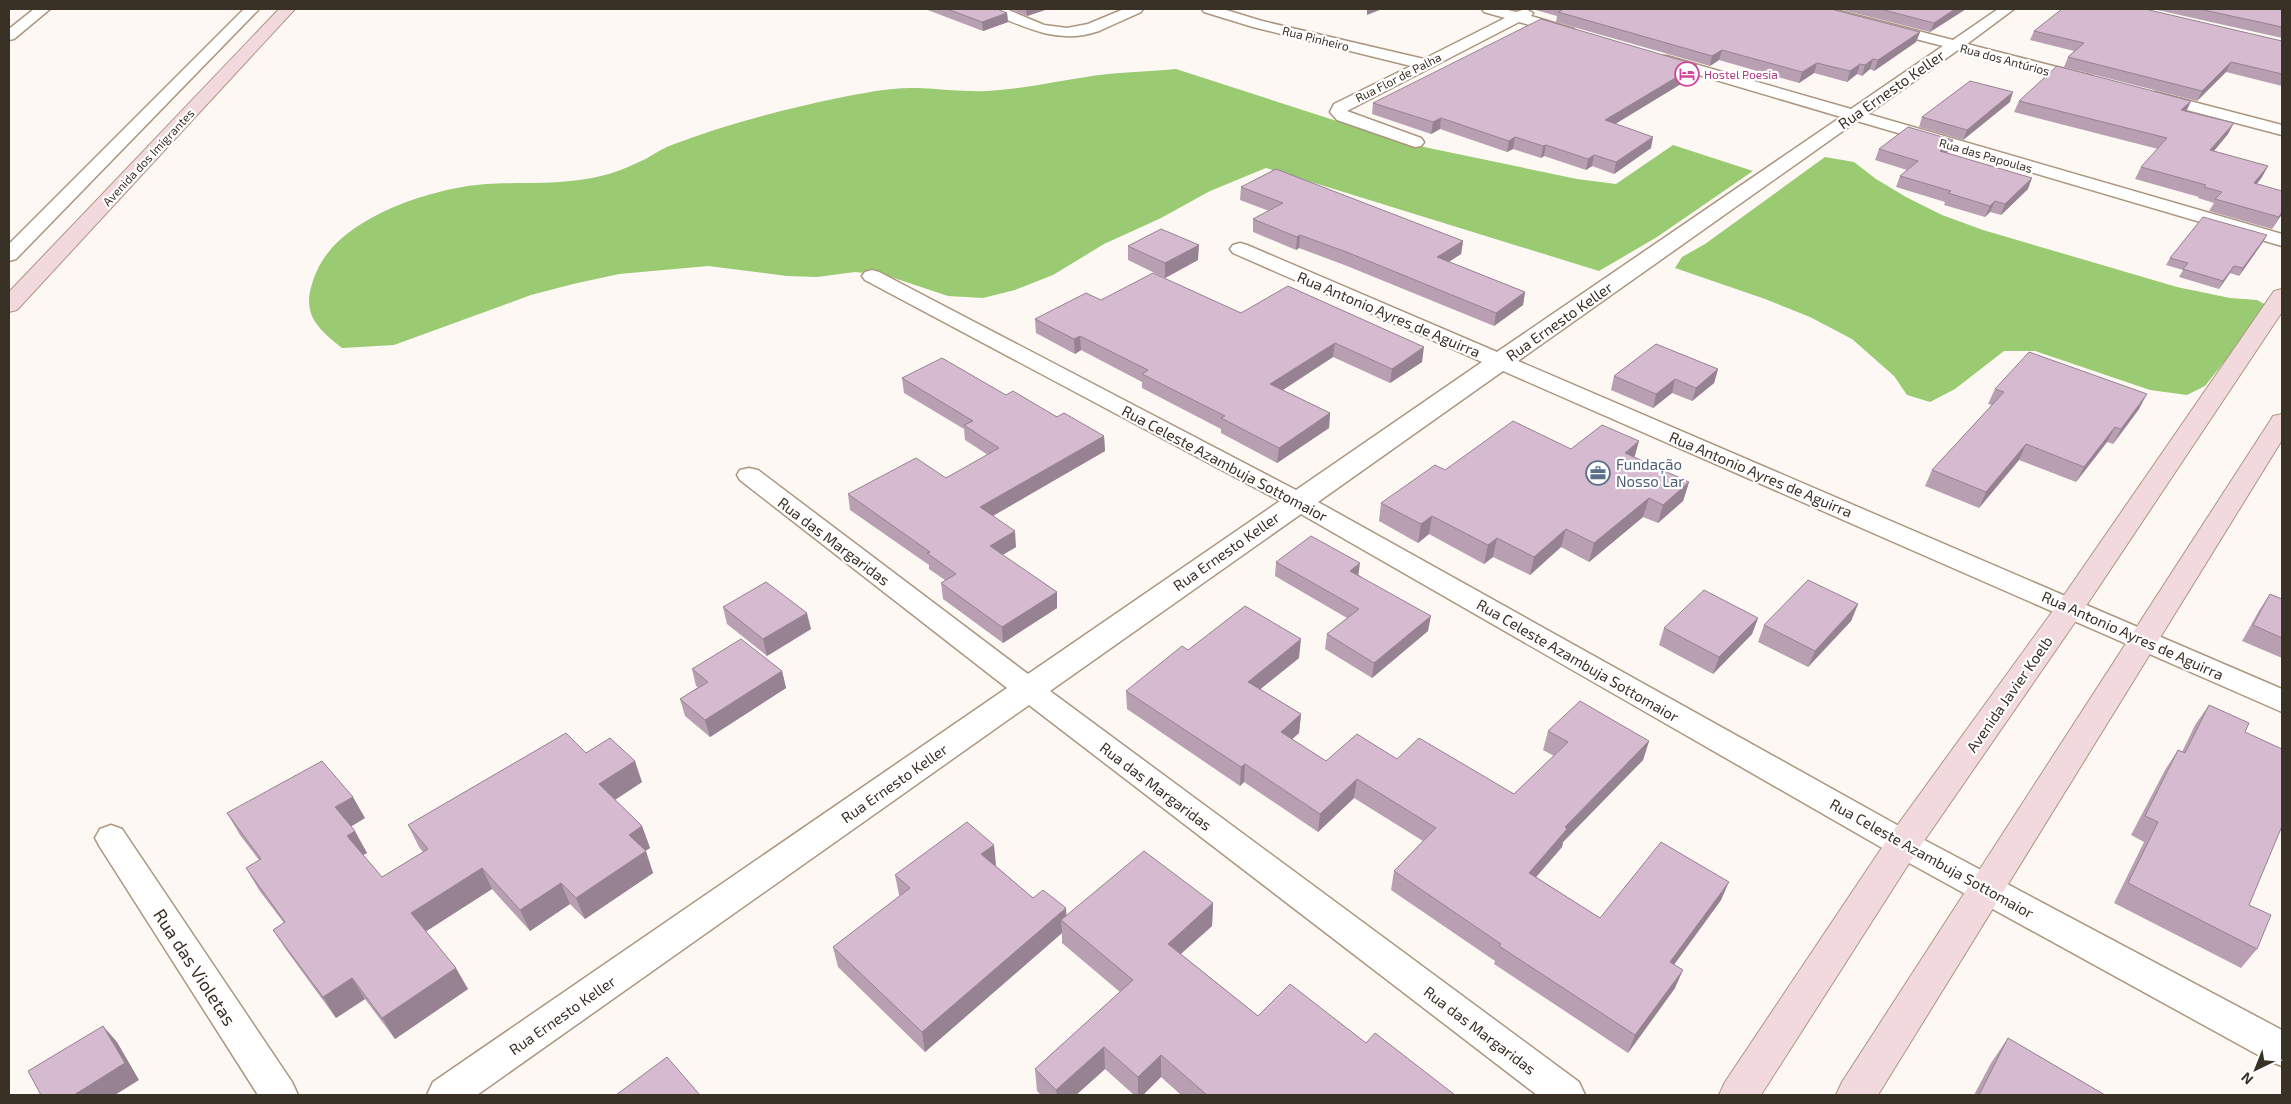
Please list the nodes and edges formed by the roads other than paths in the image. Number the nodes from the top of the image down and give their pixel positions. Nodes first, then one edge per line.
1 (44, 9) edge
2 (252, 9) edge
3 (287, 9) edge
4 (994, 9) edge
5 (1136, 9) edge
6 (1209, 9) edge
7 (1489, 9) edge
8 (1535, 9) edge
9 (1816, 9) edge
10 (2007, 9) edge
11 (1517, 17) junction
12 (9, 36) edge
13 (1584, 37) edge
14 (1954, 45) junction
15 (1642, 54) edge
16 (1424, 64) junction
17 (2099, 83) edge
18 (2137, 93) edge
19 (1852, 116) junction
20 (2282, 130) edge
21 (1415, 142) dead end
22 (2282, 240) edge
23 (1240, 250) dead end
24 (9, 255) edge
25 (872, 276) dead end
26 (2282, 296) edge
27 (9, 305) edge
28 (1501, 362) junction
29 (2282, 421) edge
30 (749, 475) dead end
31 (1298, 501) junction
32 (2070, 608) junction
33 (2144, 640) junction
34 (1028, 689) junction
35 (2282, 701) edge
36 (111, 838) dead end
37 (1903, 844) junction
38 (1988, 889) junction
39 (2282, 1049) edge
40 (279, 1095) edge
41 (446, 1095) edge
42 (1566, 1095) edge
43 (1739, 1095) edge
44 (1856, 1095) edge

1 - 12 street
2 - 24 street
3 - 27 street, Avenida dos Imigrantes
4 - 5 street
6 - 16 street, Rua Pinheiro
7 - 11 street
8 - 11 street, Rua Flor de Palha
9 - 14 street, Rua dos Antúrios
10 - 14 street, Rua Ernesto Keller
11 - 13 street
11 - 16 street, Rua Flor de Palha
14 - 17 street, Rua dos Antúrios
14 - 19 street, Rua Ernesto Keller
15 - 19 street, Rua das Papoulas
16 - 21 street, Rua Flor de Palha
18 - 20 street
19 - 22 street, Rua das Papoulas
19 - 28 street, Rua Ernesto Keller
23 - 28 street, Rua Antonio Ayres de Aguirra
25 - 31 street, Rua Celeste Azambuja Sottomaior
26 - 32 street, Avenida Javier Koelb
28 - 31 street, Rua Ernesto Keller
28 - 32 street, Rua Antonio Ayres de Aguirra
29 - 33 street
30 - 34 street, Rua das Margaridas
31 - 34 street, Rua Ernesto Keller
31 - 37 street, Rua Celeste Azambuja Sottomaior
32 - 33 street, Rua Antonio Ayres de Aguirra
32 - 37 street, Avenida Javier Koelb
33 - 35 street, Rua Antonio Ayres de Aguirra
33 - 38 street
34 - 41 street, Rua Ernesto Keller
34 - 42 street, Rua das Margaridas
36 - 40 street, Rua das Violetas
37 - 38 street, Rua Celeste Azambuja Sottomaior
37 - 43 street, Avenida Javier Koelb
38 - 39 street, Rua Celeste Azambuja Sottomaior
38 - 44 street

